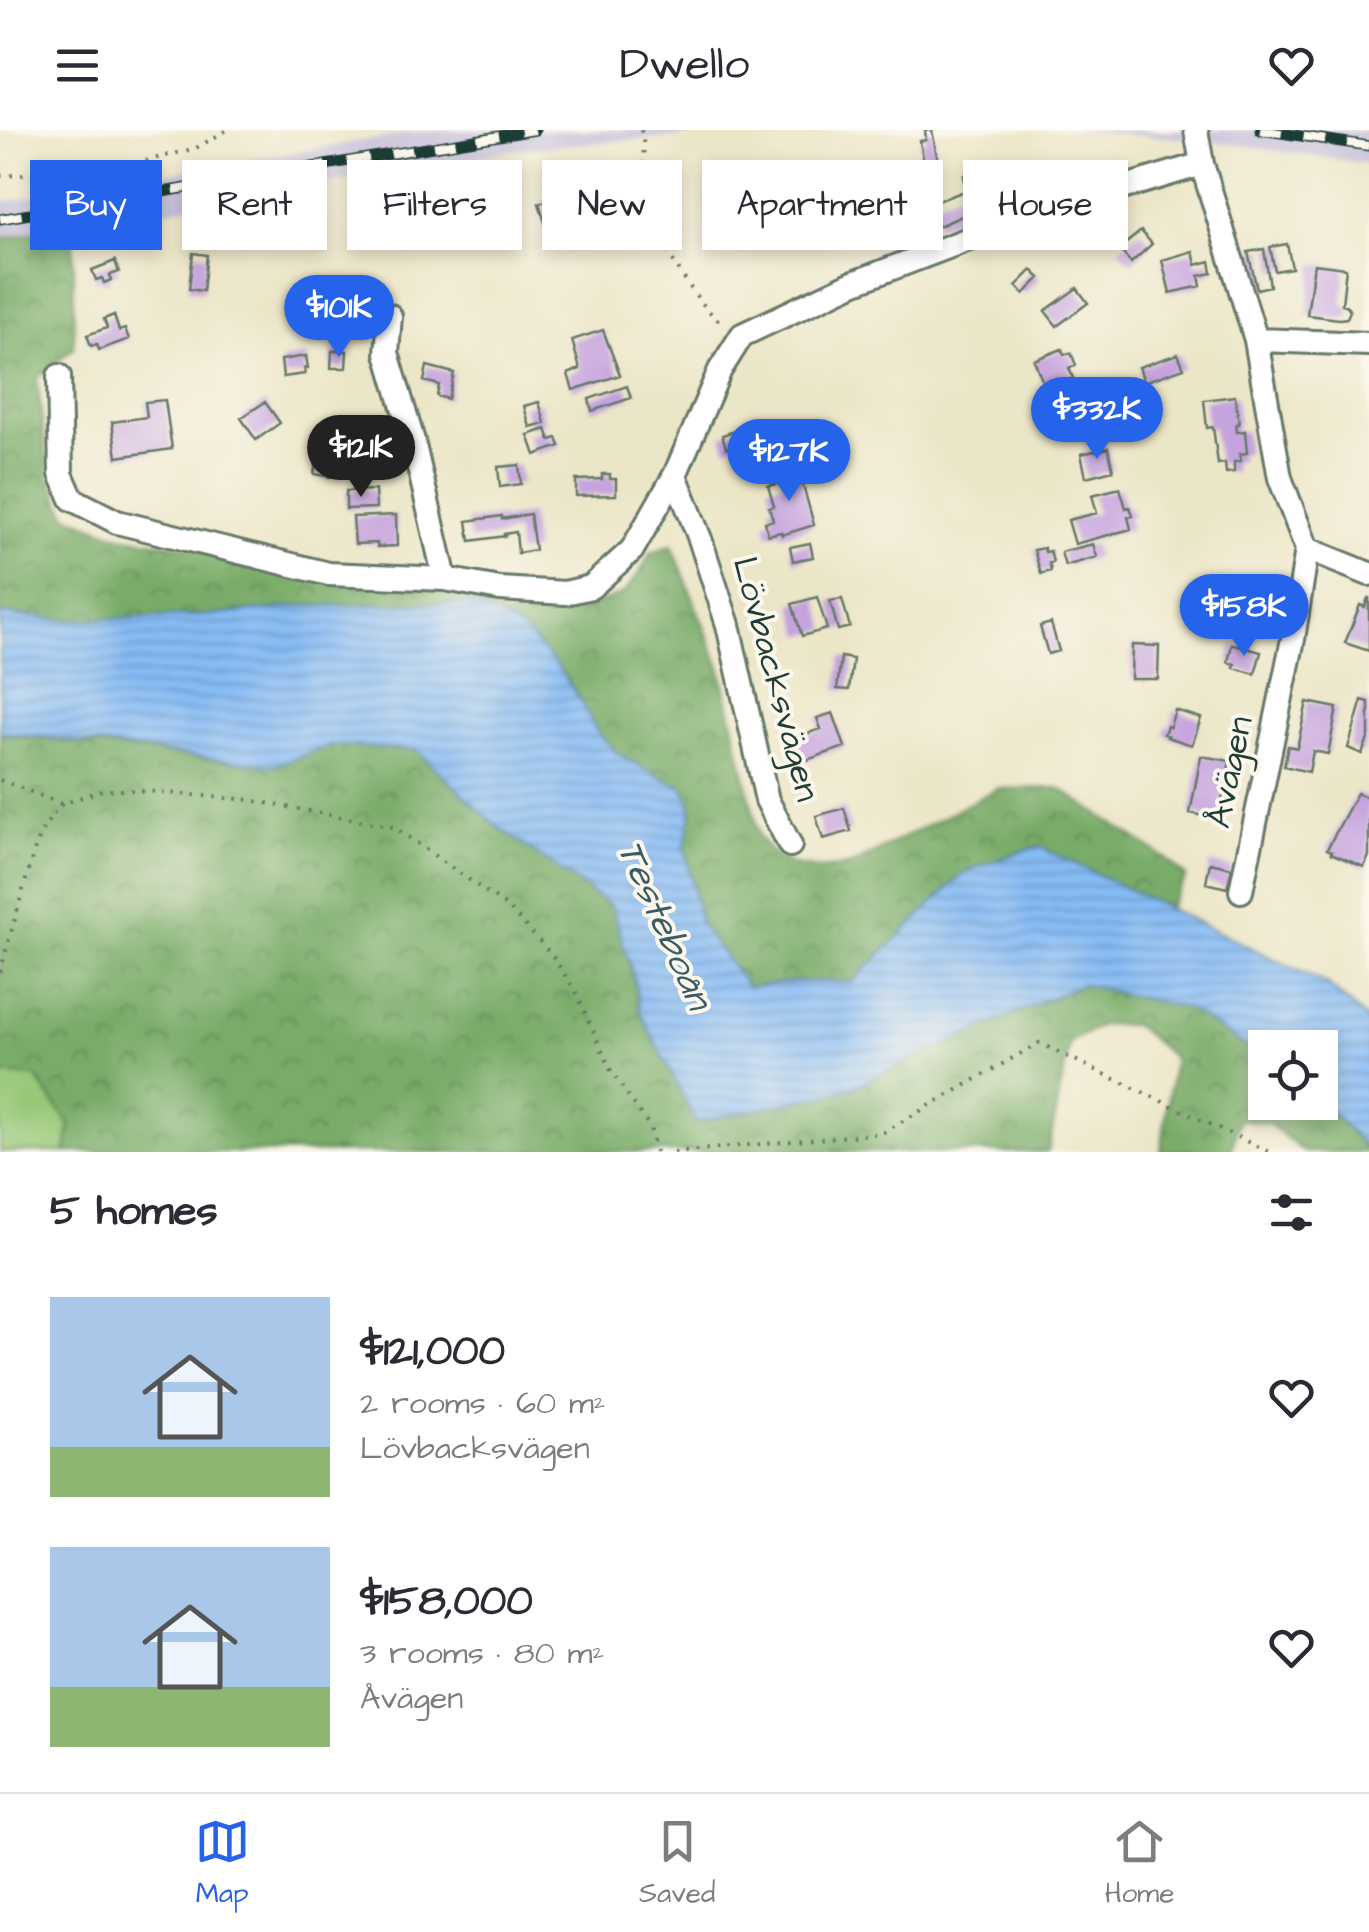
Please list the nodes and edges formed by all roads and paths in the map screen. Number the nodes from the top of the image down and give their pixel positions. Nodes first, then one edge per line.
1 (227, 130) edge
2 (640, 130) edge
3 (1196, 130) edge
4 (1202, 164) junction
5 (0, 176) edge
6 (390, 316) dead end
7 (742, 335) junction
8 (1256, 340) junction
9 (1369, 344) edge
10 (59, 376) dead end
11 (675, 475) junction
12 (1308, 549) junction
13 (1369, 574) edge
14 (444, 579) junction
15 (0, 780) edge
16 (62, 804) junction
17 (790, 845) dead end
18 (1241, 891) dead end
19 (0, 972) edge
20 (656, 1152) edge
21 (674, 1152) edge
22 (1269, 1152) edge

1 - 5 path
2 - 7 path
3 - 4 street
4 - 7 street
4 - 8 street
6 - 14 street
7 - 11 street
8 - 9 street
8 - 12 street
10 - 14 street
11 - 14 street
11 - 17 street, Lövbacksvägen
12 - 13 street
12 - 18 street, Åvägen
15 - 16 path
16 - 19 path
16 - 20 path
21 - 22 path

